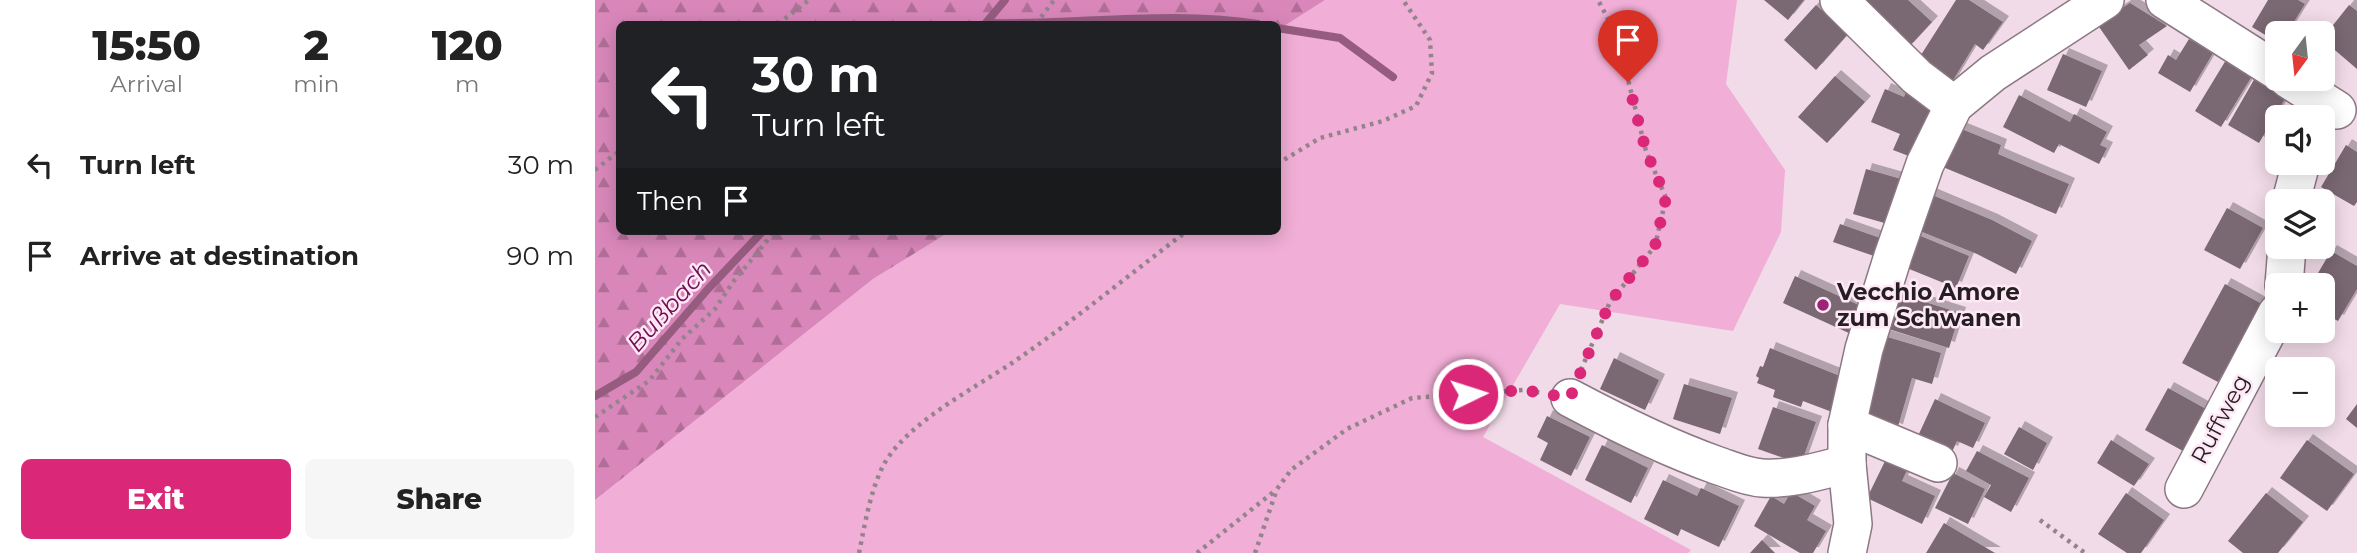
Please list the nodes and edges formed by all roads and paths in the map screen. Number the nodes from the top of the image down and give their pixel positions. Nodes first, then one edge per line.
1 (809, 0) edge
2 (1054, 0) edge
3 (1403, 0) edge
4 (1598, 0) edge
5 (1839, 0) edge
6 (2105, 0) edge
7 (2165, 0) edge
8 (782, 21) edge
9 (1038, 21) edge
10 (2265, 63) edge
11 (2306, 91) edge
12 (1954, 105) junction
13 (2339, 113) edge
14 (616, 153) edge
15 (1281, 162) edge
16 (595, 170) edge
17 (772, 235) edge
18 (1182, 235) edge
19 (2265, 336) edge
20 (1570, 398) junction
21 (595, 417) edge
22 (1847, 425) junction
23 (1938, 463) dead end
24 (1847, 464) junction
25 (1277, 489) junction
26 (2184, 489) dead end
27 (2041, 520) dead end
28 (859, 553) edge
29 (1197, 553) edge
30 (1255, 553) edge
31 (1847, 553) edge
32 (2085, 553) edge

1 - 8 path
2 - 9 path
3 - 15 path
4 - 20 path
5 - 12 street
6 - 12 street
7 - 10 street
11 - 13 street
12 - 22 street
14 - 16 path
17 - 21 path
18 - 28 path
19 - 26 street, Ruffweg
20 - 24 street
20 - 25 path
22 - 23 street
22 - 24 street
24 - 31 street
25 - 29 path
25 - 30 path
27 - 32 path

